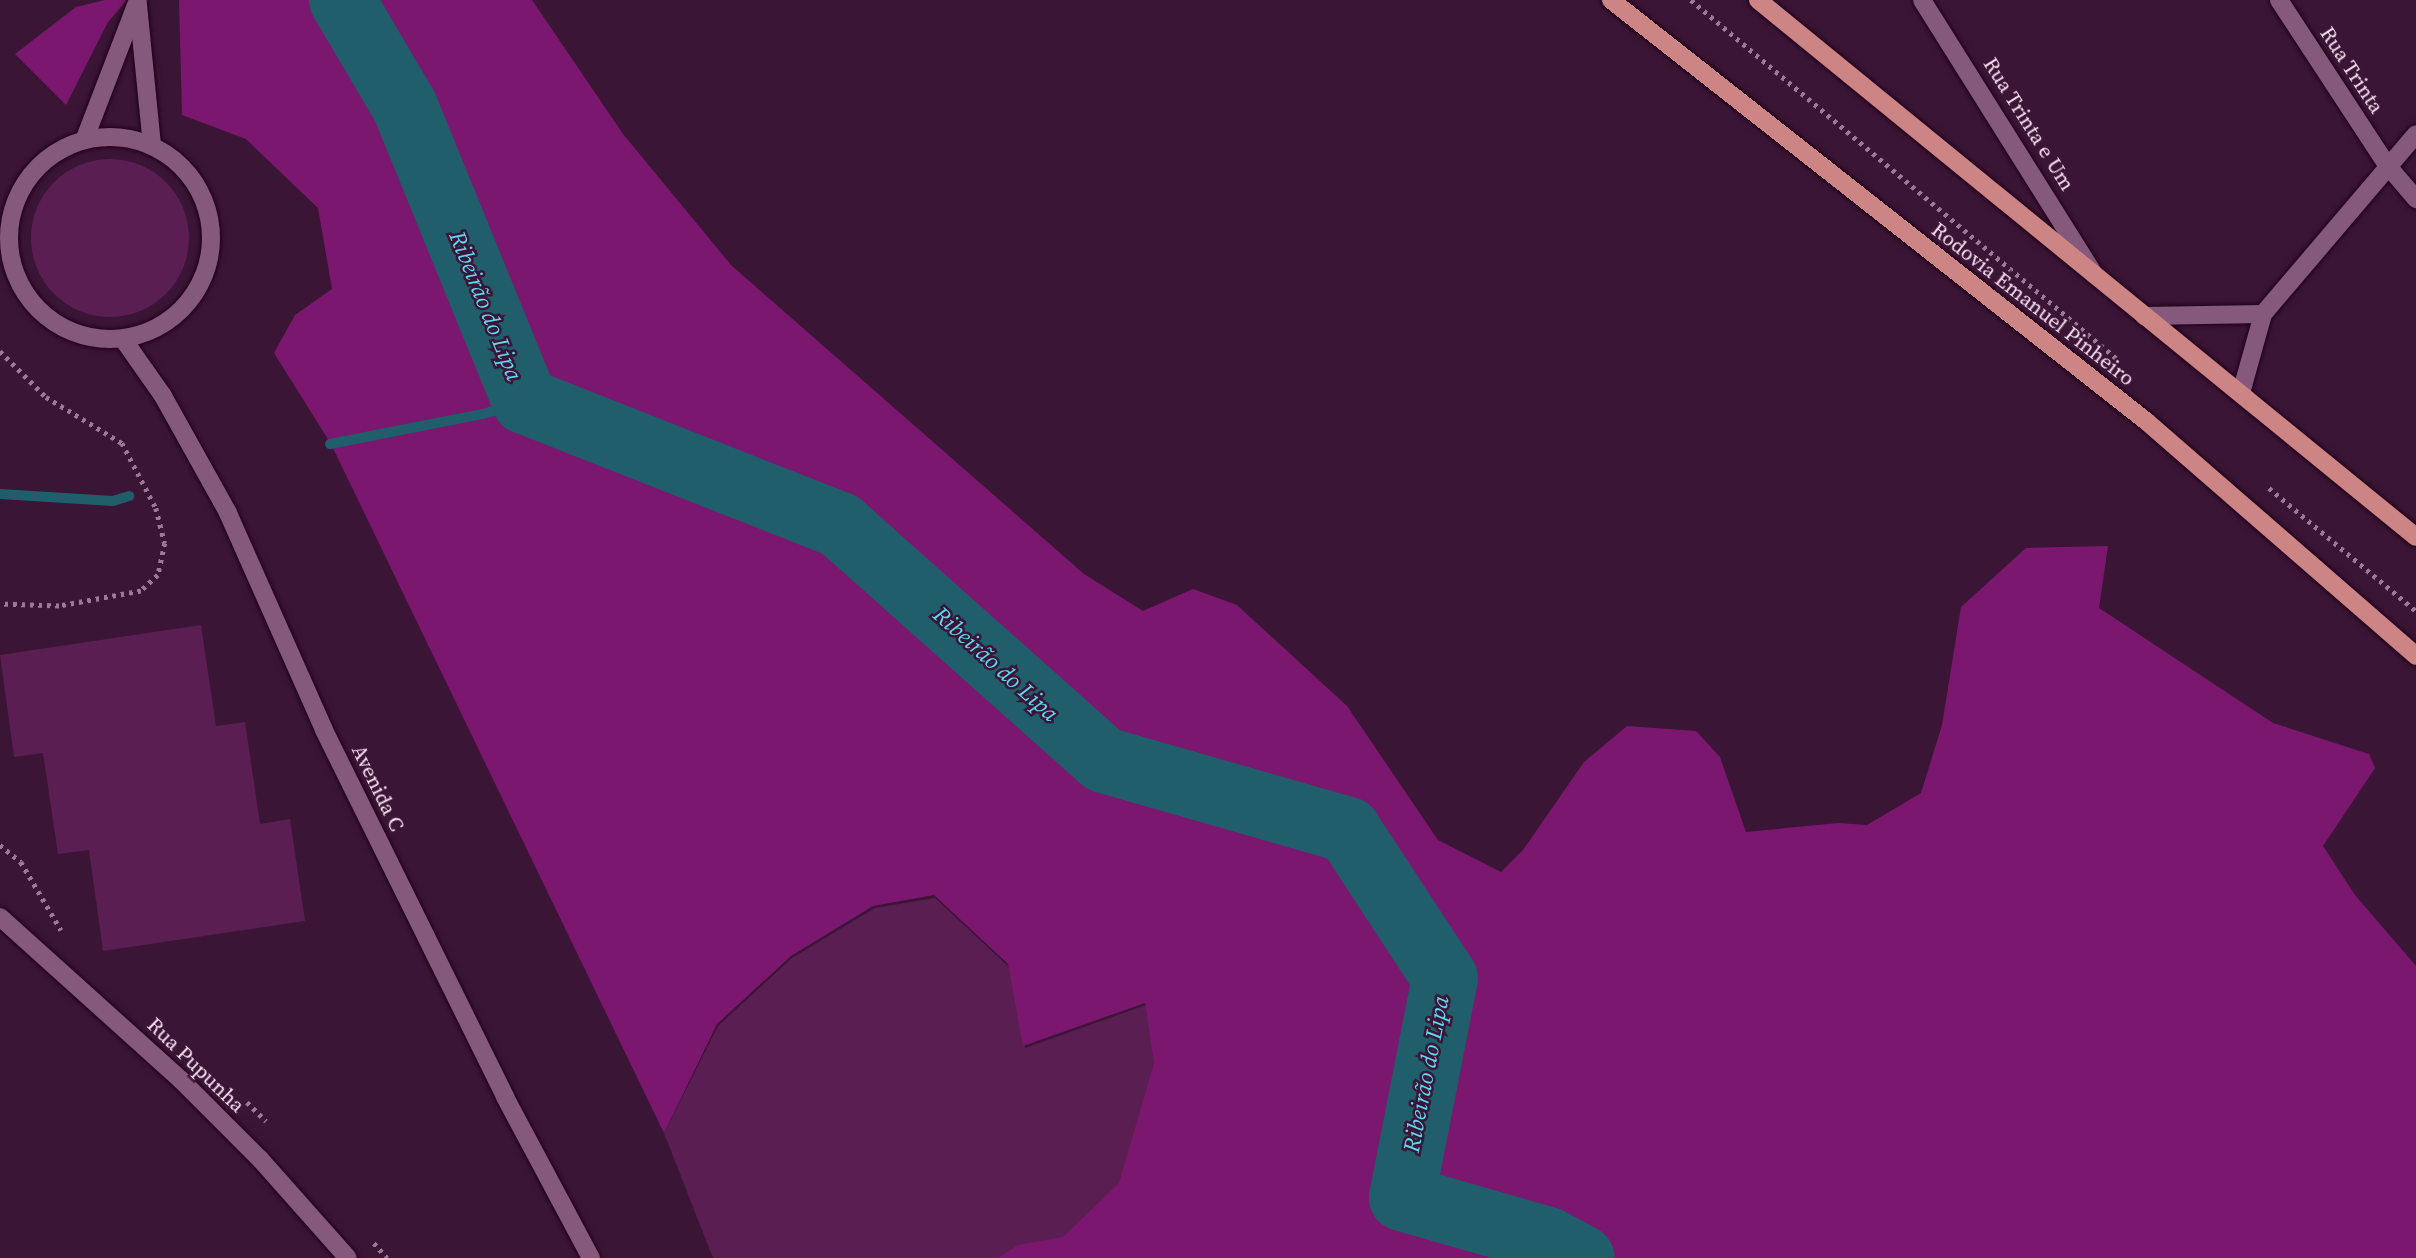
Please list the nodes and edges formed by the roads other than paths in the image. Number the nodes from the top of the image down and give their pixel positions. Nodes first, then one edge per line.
1 (138, 0) edge
2 (1611, 0) edge
3 (1758, 0) edge
4 (1922, 0) edge
5 (2279, 0) edge
6 (2416, 134) edge
7 (85, 138) junction
8 (152, 145) junction
9 (2387, 165) junction
10 (2416, 199) edge
11 (4, 240) edge
12 (2094, 274) junction
13 (2263, 314) junction
14 (2144, 316) junction
15 (123, 339) junction
16 (2241, 393) junction
17 (2416, 537) edge
18 (2416, 656) edge
19 (0, 917) edge
20 (348, 1258) edge
21 (591, 1258) edge

1 - 7 street
1 - 8 street
2 - 18 main road, Rodovia Emanuel Pinheiro
3 - 12 main road
4 - 12 street, Rua Trinta e Um
5 - 9 street, Rua Trinta
6 - 9 street
7 - 8 street
7 - 11 street
8 - 15 street
9 - 10 street
9 - 13 street
11 - 15 street
12 - 14 main road
13 - 14 street
13 - 16 street
14 - 16 main road
15 - 21 street, Avenida C
16 - 17 main road
19 - 20 street, Rua Pupunha

